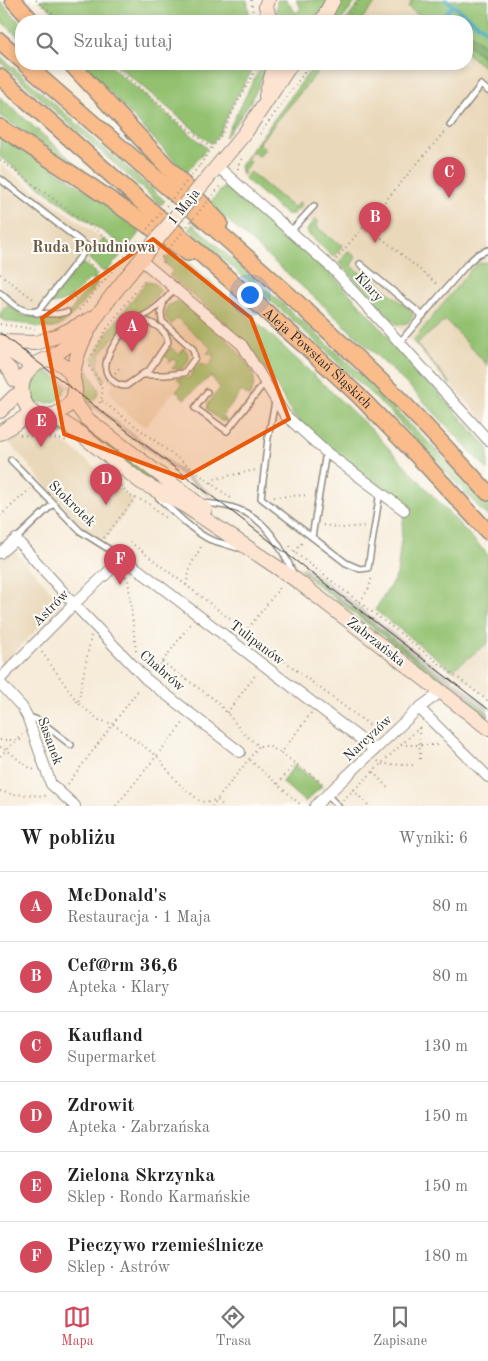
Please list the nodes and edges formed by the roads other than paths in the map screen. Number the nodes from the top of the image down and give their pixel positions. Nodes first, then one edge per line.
1 (13, 0) edge
2 (267, 1) edge
3 (27, 15) edge
4 (269, 15) edge
5 (0, 42) edge
6 (15, 55) edge
7 (32, 70) edge
8 (76, 70) edge
9 (273, 70) edge
10 (287, 70) edge
11 (0, 76) edge
12 (488, 91) edge
13 (263, 107) junction
14 (450, 125) road end
15 (0, 127) edge
16 (213, 170) junction
17 (0, 179) edge
18 (314, 206) dead end
19 (291, 231) junction
20 (142, 250) junction
21 (488, 250) edge
22 (360, 264) dead end
23 (175, 288) junction
24 (283, 289) junction
25 (244, 292) junction
26 (0, 293) edge
27 (164, 300) junction
28 (33, 312) junction
29 (67, 312) dead end
30 (98, 316) junction
31 (423, 316) junction
32 (139, 319) junction
33 (87, 332) junction
34 (400, 342) junction
35 (0, 344) edge
36 (50, 359) junction
37 (0, 360) edge
38 (30, 363) junction
39 (141, 375) junction
40 (73, 377) junction
41 (15, 380) junction
42 (265, 382) junction
43 (208, 392) dead end
44 (14, 396) junction
45 (73, 400) junction
46 (276, 401) junction
47 (0, 411) edge
48 (30, 414) junction
49 (51, 415) junction
50 (0, 433) edge
51 (488, 440) edge
52 (326, 452) junction
53 (11, 460) dead end
54 (380, 491) junction
55 (488, 493) edge
56 (195, 502) junction
57 (54, 504) junction
58 (404, 510) dead end
59 (488, 532) edge
60 (312, 537) junction
61 (16, 538) junction
62 (0, 552) edge
63 (263, 557) junction
64 (123, 558) junction
65 (296, 580) junction
66 (74, 604) junction
67 (0, 679) edge
68 (0, 683) edge
69 (441, 692) junction
70 (420, 708) junction
71 (27, 716) junction
72 (488, 728) edge
73 (71, 745) dead end
74 (375, 750) junction
75 (240, 752) road end
76 (488, 777) edge
77 (326, 790) junction
78 (75, 806) edge
79 (315, 806) edge
80 (338, 806) edge

1 - 3 main road
2 - 4 street
5 - 6 main road
7 - 24 main road, Aleja Powstań Śląskich
8 - 24 main road
9 - 13 street, 1 Maja
10 - 13 street, 1 Maja
11 - 25 main road, Aleja Powstań Śląskich
12 - 14 lane
13 - 16 street, 1 Maja
15 - 25 main road
16 - 19 street, Klary
16 - 20 street, 1 Maja, bridge
17 - 28 lane
18 - 19 lane
19 - 34 street, Klary
20 - 23 street
20 - 30 street, 1 Maja
21 - 31 lane
22 - 31 lane
23 - 27 lane
23 - 42 street
24 - 55 main road, Aleja Powstań Śląskich
25 - 59 main road, Aleja Powstań Śląskich
26 - 28 lane
27 - 32 lane
27 - 39 lane
28 - 29 lane
30 - 33 street, 1 Maja
30 - 35 street
31 - 34 lane
32 - 39 lane
32 - 39 lane
33 - 36 street, 1 Maja
33 - 40 street, 1 Maja
34 - 51 street, Klary
35 - 38 street
36 - 38 street
36 - 40 street
37 - 41 street
38 - 41 street
40 - 45 street
41 - 44 street
42 - 43 lane
42 - 46 street
44 - 47 street
44 - 48 street
45 - 49 street
45 - 56 street, Zabrzańska
46 - 52 street
46 - 60 lane
48 - 49 street
48 - 50 street
49 - 63 street, Zabrzańska
52 - 54 street
52 - 60 lane
53 - 57 lane, Stokrotek
54 - 58 street
54 - 60 lane
56 - 63 street, Zabrzańska
56 - 65 lane
57 - 61 lane
57 - 64 lane, Stokrotek
61 - 62 street
61 - 66 street, Chabrów
63 - 65 street, Zabrzańska
64 - 66 street, Astrów
64 - 74 street, Tulipanów
65 - 69 street, Zabrzańska
66 - 67 street, Astrów
66 - 75 street, Chabrów
68 - 71 street, Sasanek
69 - 70 street, Narcyzów
69 - 72 street, Zabrzańska
70 - 74 street, Narcyzów
70 - 76 street
71 - 73 lane
71 - 78 street, Sasanek
74 - 77 street, Narcyzów
77 - 79 street, Narcyzów
77 - 80 lane

